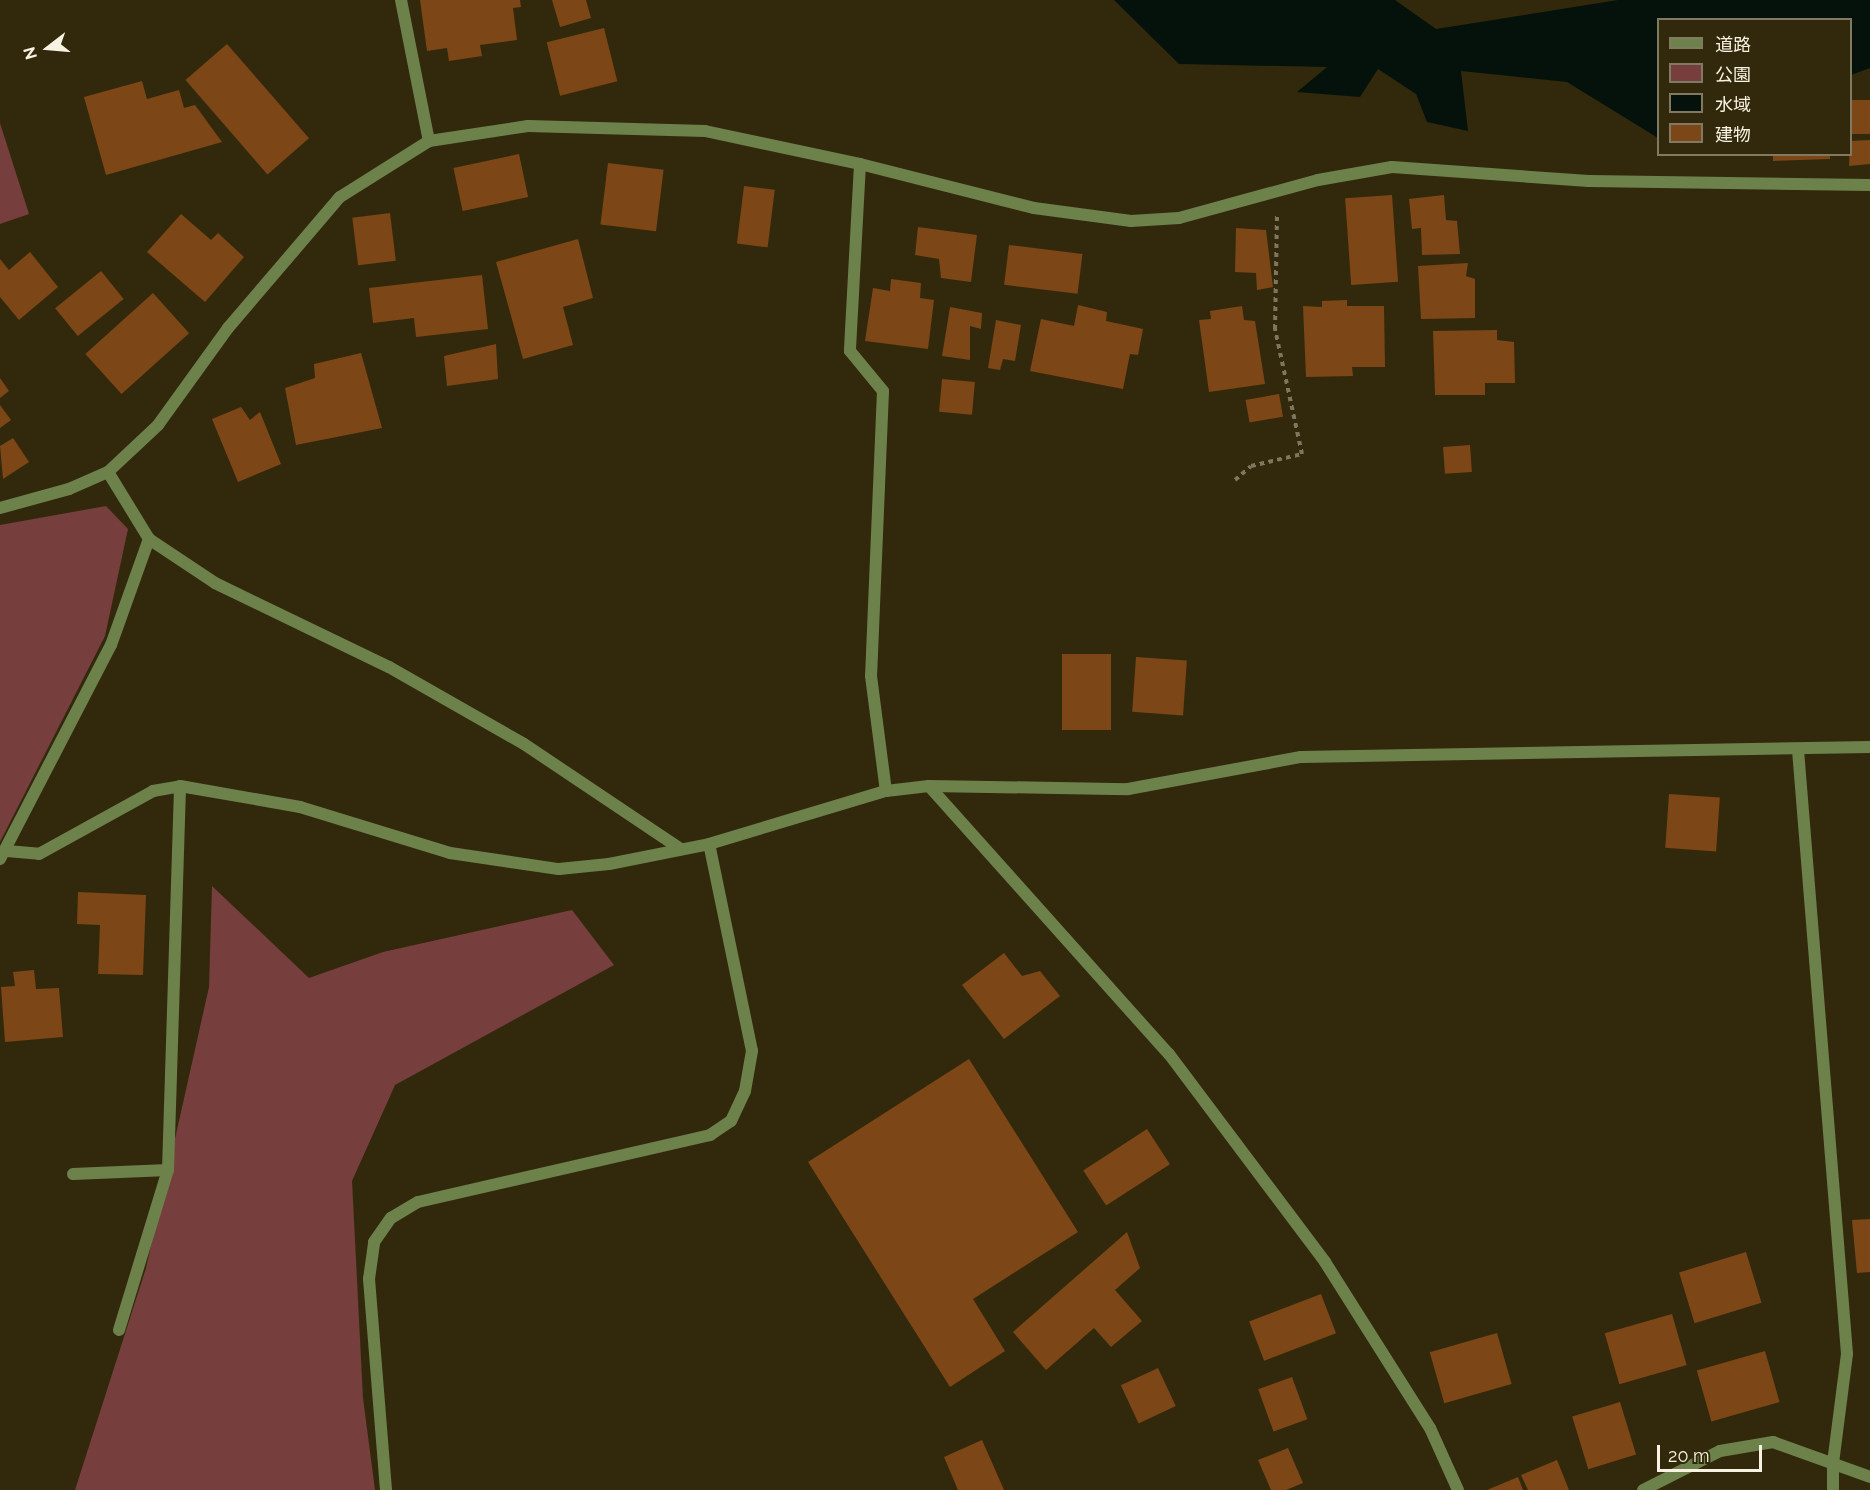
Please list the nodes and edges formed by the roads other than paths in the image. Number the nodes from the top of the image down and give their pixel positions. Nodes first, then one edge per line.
1 (401, 0) edge
2 (429, 141) junction
3 (860, 164) junction
4 (1870, 185) edge
5 (108, 472) junction
6 (0, 508) edge
7 (149, 539) junction
8 (1870, 747) edge
9 (1798, 750) junction
10 (180, 786) junction
11 (928, 786) junction
12 (886, 791) junction
13 (710, 844) junction
14 (681, 849) junction
15 (3, 855) edge
16 (168, 1170) junction
17 (73, 1174) dead end
18 (119, 1330) dead end
19 (1833, 1464) junction
20 (1870, 1478) edge
21 (386, 1490) edge
22 (1458, 1490) edge
23 (1643, 1490) edge
24 (1833, 1490) edge

1 - 2 street
2 - 3 street
2 - 5 street
3 - 4 street
3 - 12 street
5 - 6 street
5 - 7 street
7 - 14 street
7 - 15 street
8 - 9 street
9 - 11 street
9 - 19 street
10 - 14 street
10 - 15 street
10 - 16 street
11 - 12 street
11 - 22 street
12 - 13 street
13 - 14 street
13 - 21 street
16 - 17 street
16 - 18 street
19 - 20 street
19 - 23 street
19 - 24 street

